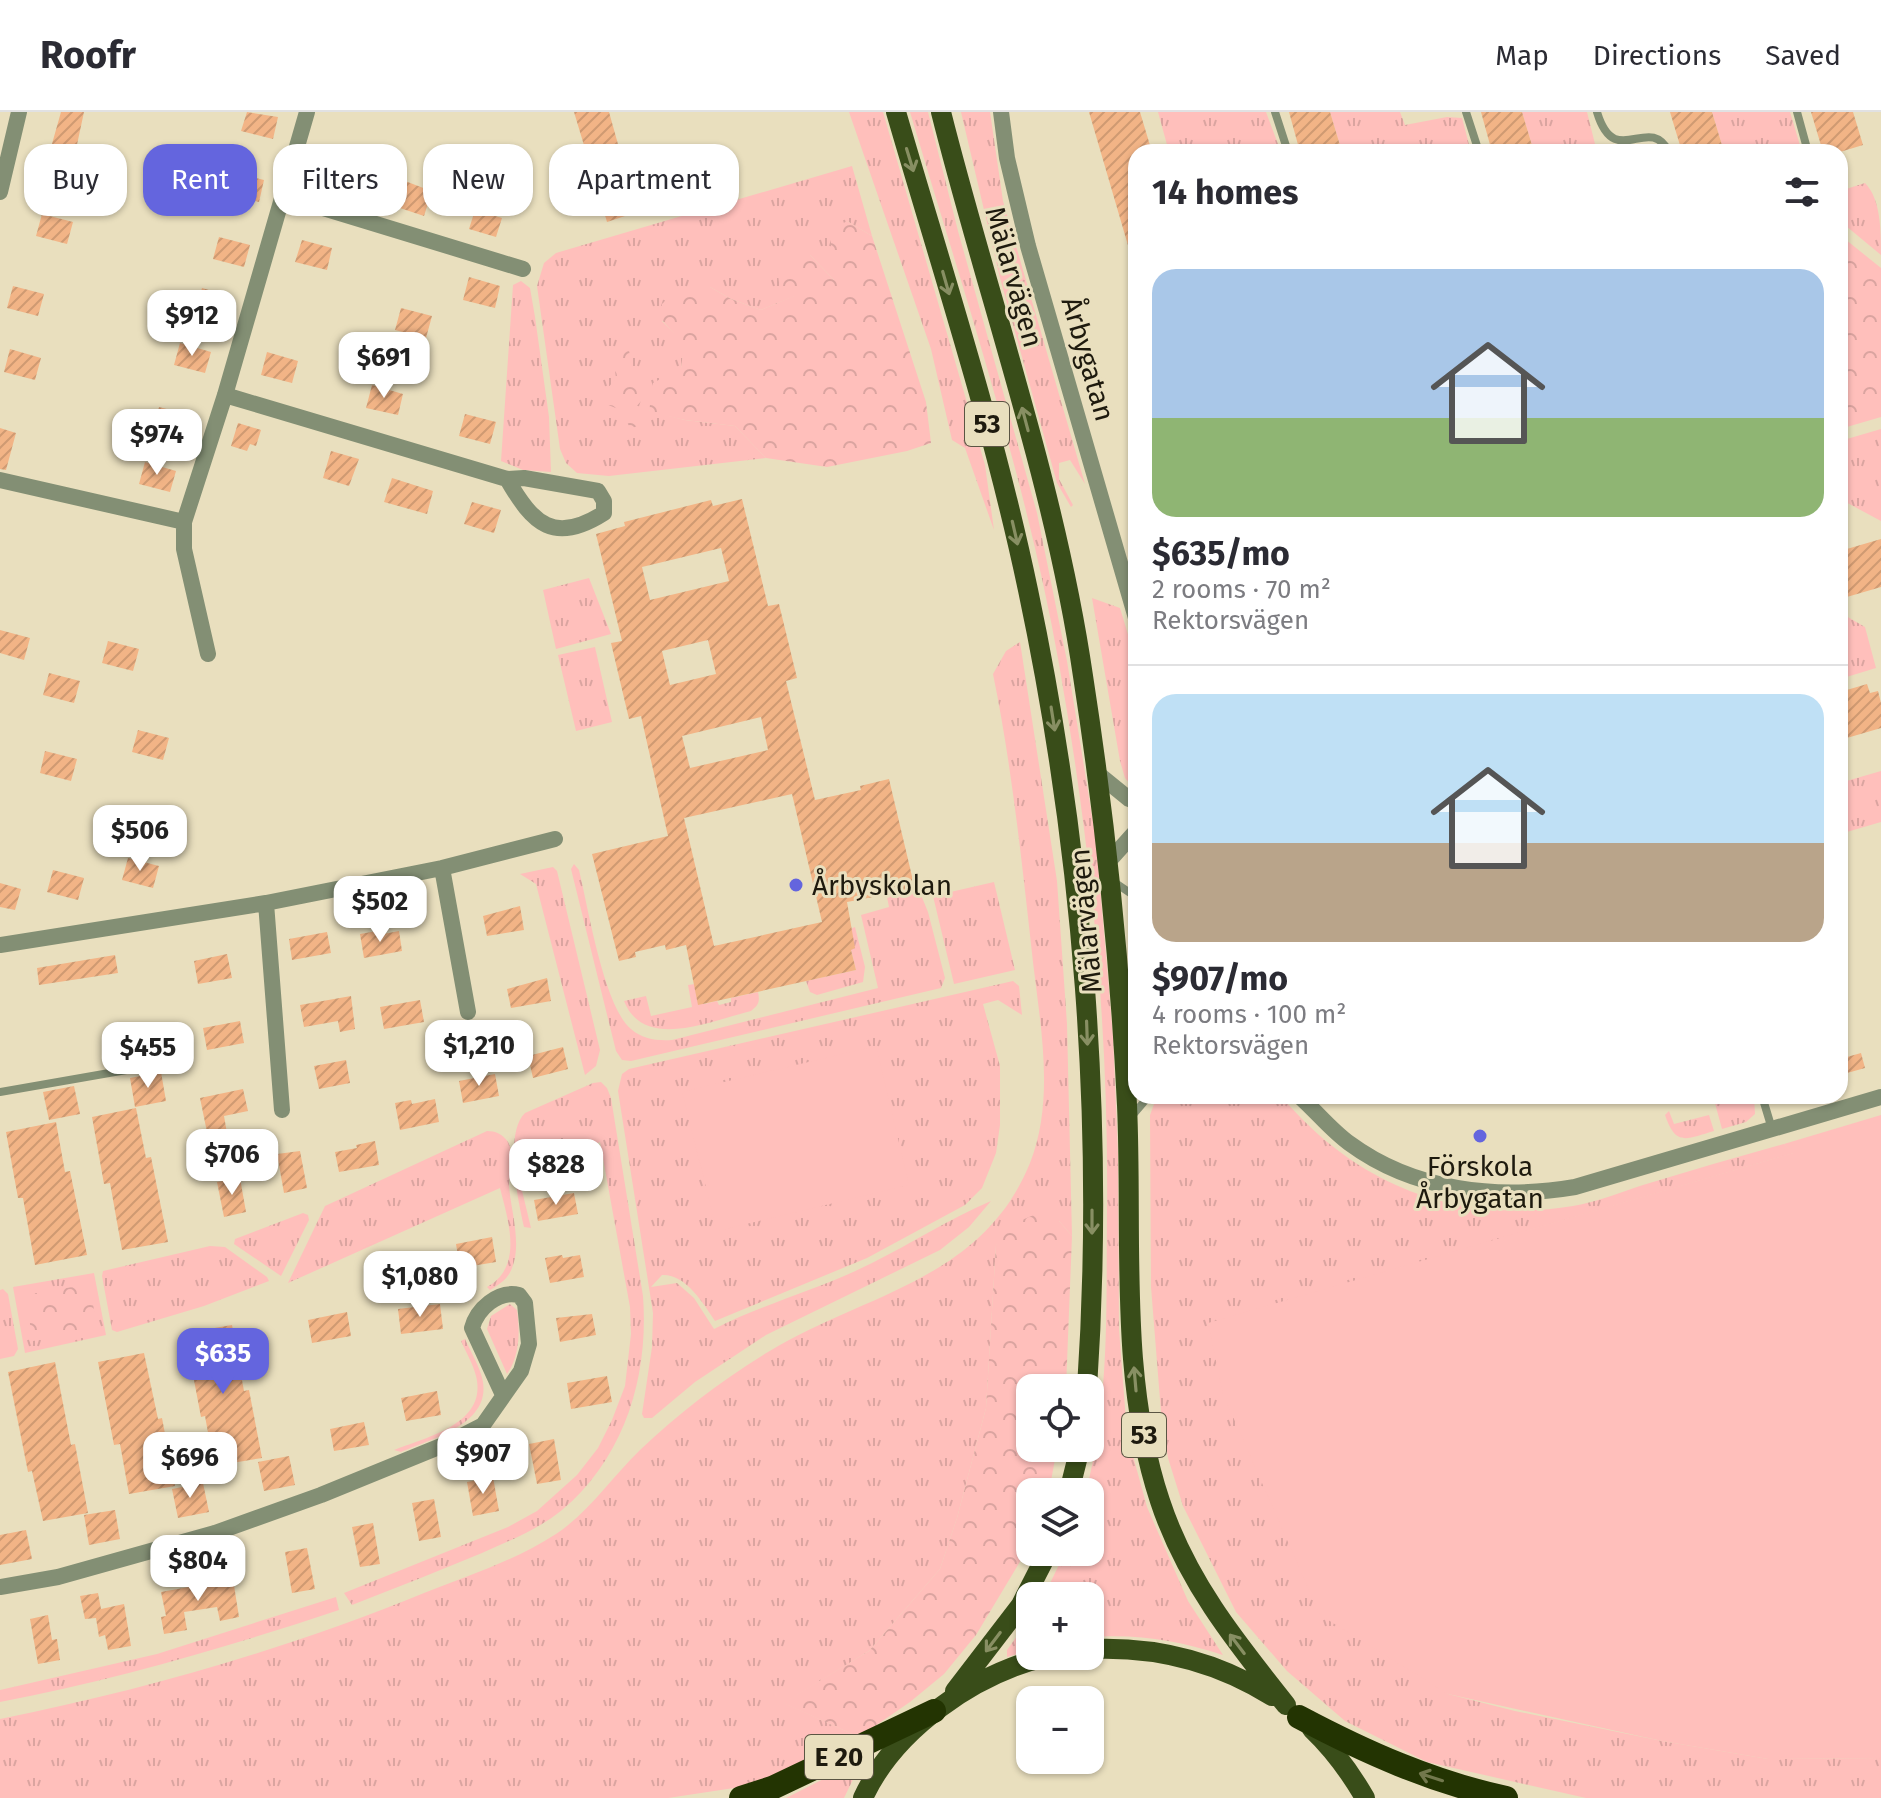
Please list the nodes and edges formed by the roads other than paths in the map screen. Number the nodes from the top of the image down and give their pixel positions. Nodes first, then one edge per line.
1 (19, 112) edge
2 (307, 112) edge
3 (896, 112) edge
4 (941, 112) edge
5 (1001, 112) edge
6 (1275, 112) edge
7 (1466, 112) edge
8 (1597, 112) edge
9 (1797, 112) edge
10 (298, 144) edge
11 (1285, 144) edge
12 (1476, 144) edge
13 (1666, 144) edge
14 (1806, 144) edge
15 (0, 192) edge
16 (278, 216) edge
17 (349, 216) edge
18 (523, 269) dead end
19 (225, 395) junction
20 (507, 479) junction
21 (0, 480) edge
22 (184, 522) junction
23 (1128, 568) edge
24 (208, 654) dead end
25 (1097, 773) junction
26 (1128, 798) edge
27 (555, 839) dead end
28 (1128, 843) edge
29 (442, 868) junction
30 (1110, 870) junction
31 (1128, 889) edge
32 (266, 903) junction
33 (0, 945) edge
34 (468, 1012) dead end
35 (178, 1061) dead end
36 (0, 1092) edge
37 (1881, 1097) edge
38 (1142, 1104) edge
39 (1308, 1104) edge
40 (1764, 1104) edge
41 (282, 1110) dead end
42 (1127, 1121) junction
43 (1772, 1129) junction
44 (1087, 1374) edge
45 (503, 1395) junction
46 (1041, 1566) edge
47 (0, 1587) edge
48 (1104, 1649) edge
49 (1016, 1666) edge
50 (941, 1706) junction
51 (1292, 1711) junction
52 (741, 1798) edge
53 (863, 1798) edge
54 (1365, 1798) edge
55 (1506, 1798) edge

1 - 15 street
2 - 10 street
3 -> 44 main road, Mälarvägen / 53
25 -> 4 main road, Mälarvägen / 53
5 - 23 street, Årbygatan
6 - 11 lane
7 - 12 lane
8 - 13 lane
9 - 14 lane
16 - 19 street
17 - 18 street
19 - 20 street
19 - 22 street
20 - 20 street
21 - 22 street
22 - 24 street
25 - 26 street
25 - 30 main road, Mälarvägen / 53
27 - 29 street
28 - 30 street
29 - 32 street
29 - 34 street
30 - 31 lane
30 - 42 main road, Mälarvägen / 53
32 - 33 street
32 - 41 street
35 - 36 lane
37 - 43 street
38 - 42 lane
39 - 43 street
40 - 43 lane
51 -> 42 main road, Mälarvägen / 53
45 - 45 street
45 - 47 street
46 -> 50 main road
48 - 51 main road, 53
49 - 50 main road
50 - 52 highway, E 20
50 - 53 main road
51 - 54 main road, 53
55 -> 51 highway

